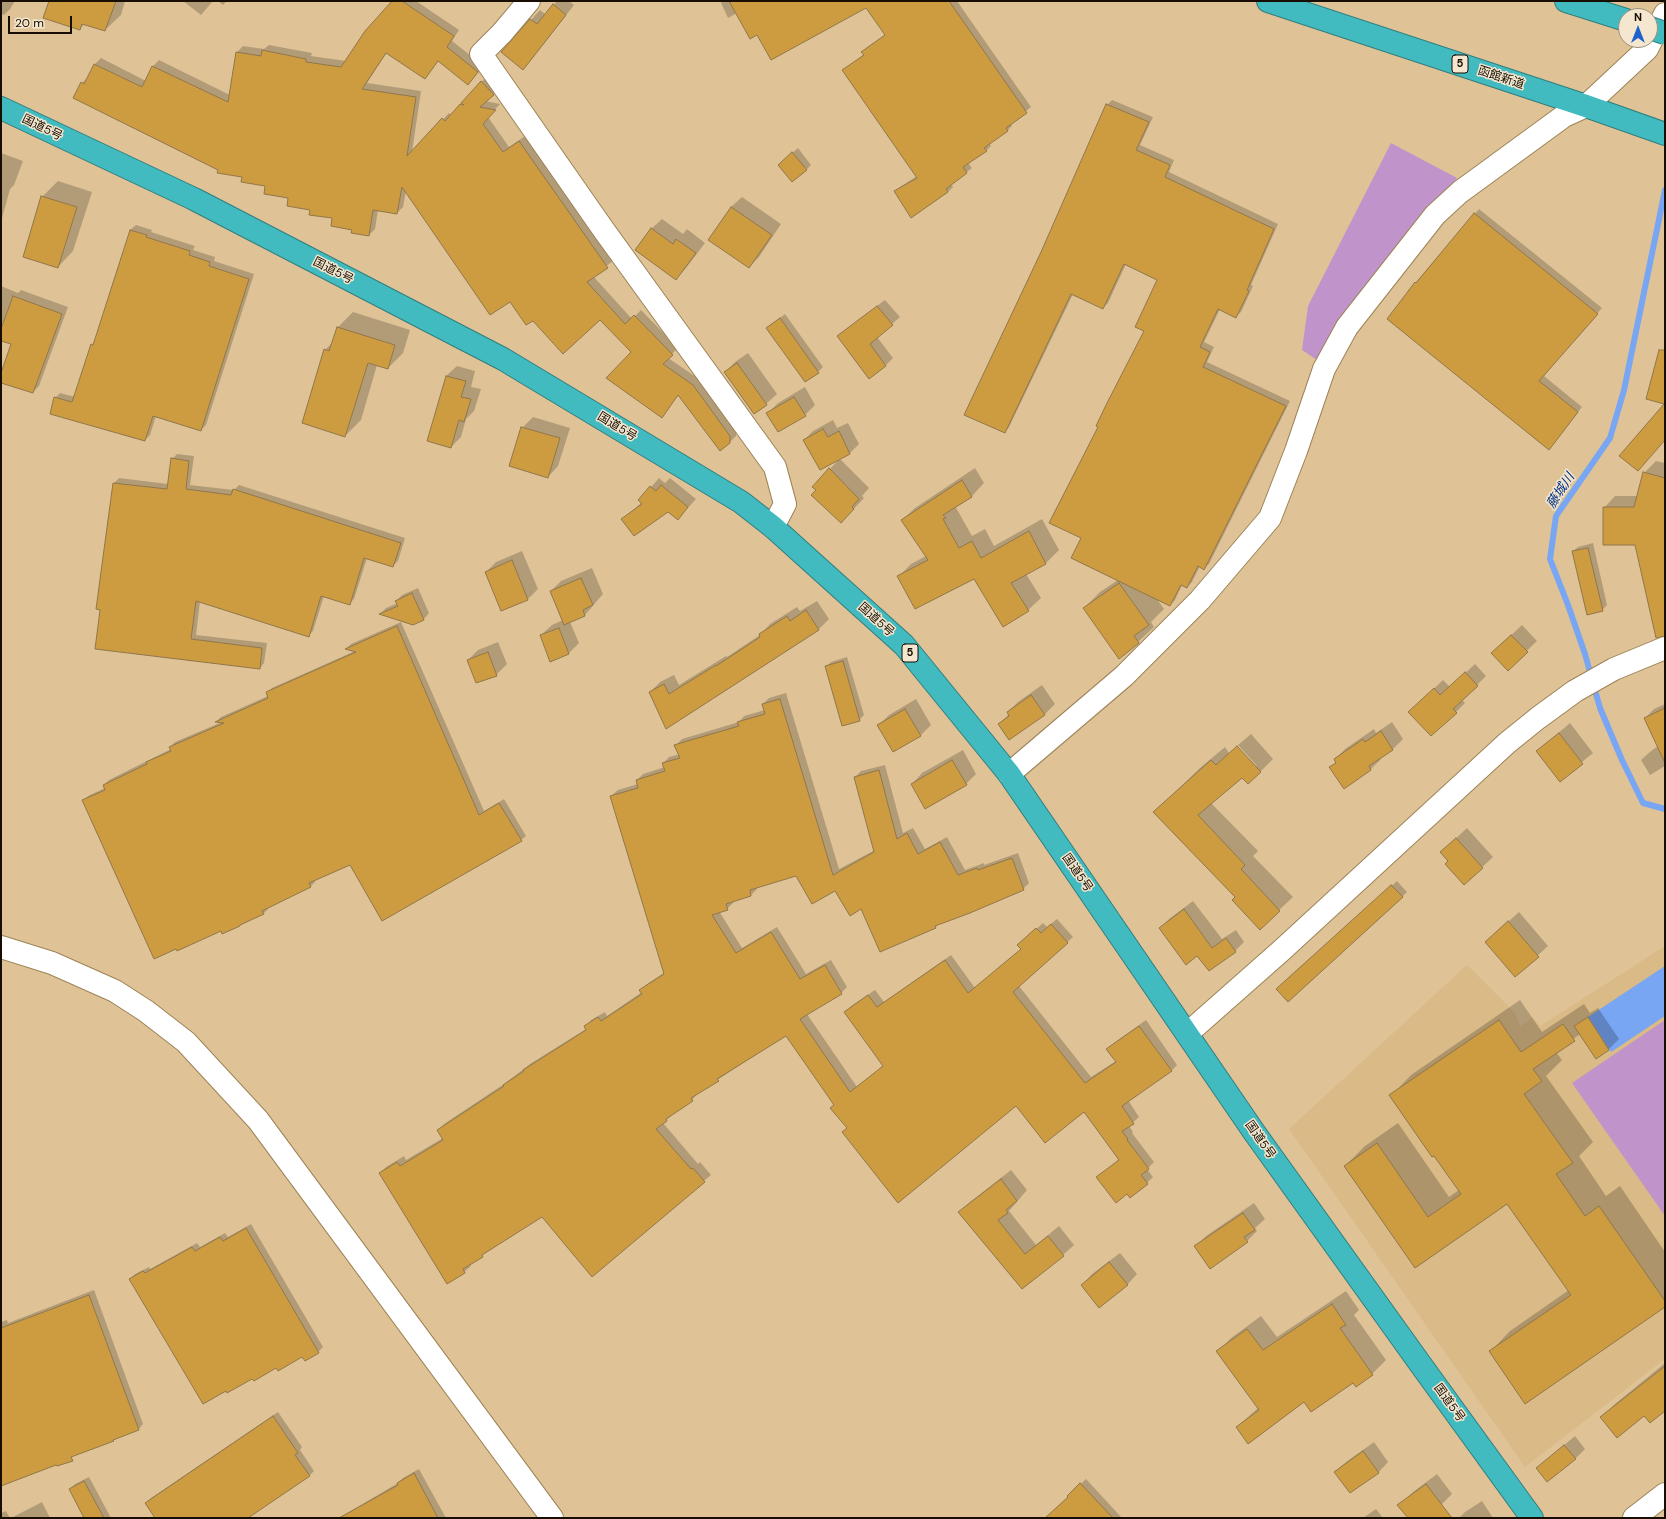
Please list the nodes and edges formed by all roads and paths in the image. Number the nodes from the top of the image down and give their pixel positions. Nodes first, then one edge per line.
1 (529, 1) edge
2 (1268, 1) edge
3 (1566, 1) edge
4 (1665, 14) edge
5 (1618, 17) edge
6 (1586, 106) junction
7 (1, 108) edge
8 (1658, 132) edge
9 (773, 527) junction
10 (1665, 648) edge
11 (1009, 774) junction
12 (1, 947) edge
13 (1188, 1033) junction
14 (1665, 1494) edge
15 (552, 1518) edge
16 (1532, 1518) edge
17 (1634, 1518) edge

1 - 9 street
2 - 6 highway, 函館新道 / 5
3 - 5 highway
4 - 6 street
6 - 8 highway, 函館新道 / 5
6 - 11 street
7 - 9 highway, 国道5号 / 5
9 - 11 highway, 国道5号 / 5
10 - 13 street
11 - 13 highway, 国道5号 / 5
12 - 15 street
13 - 16 highway, 国道5号 / 5
14 - 17 street

